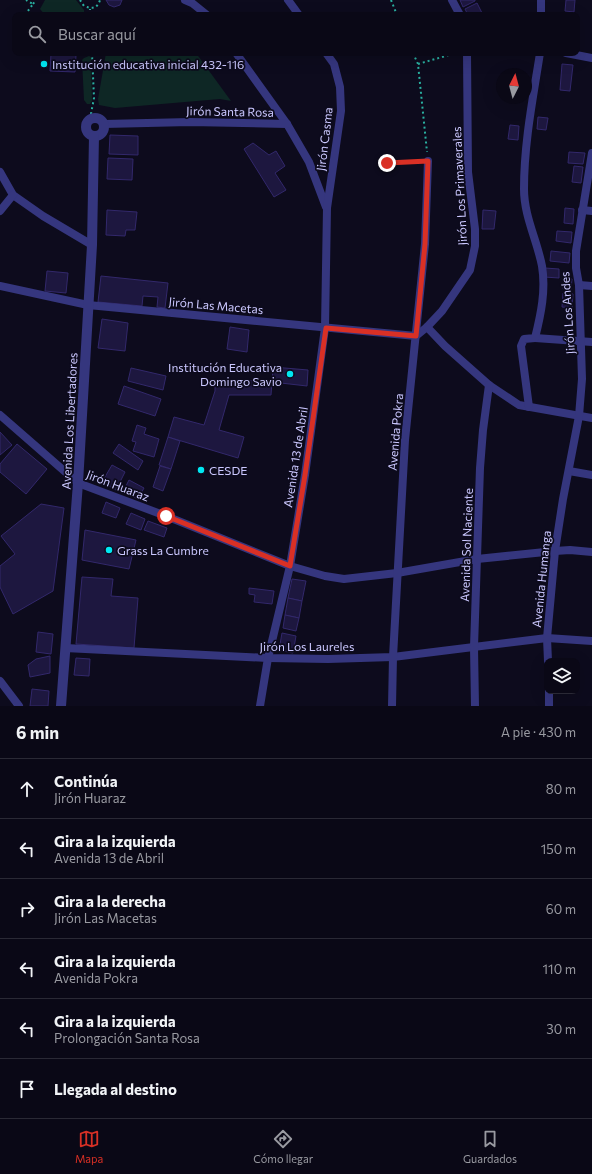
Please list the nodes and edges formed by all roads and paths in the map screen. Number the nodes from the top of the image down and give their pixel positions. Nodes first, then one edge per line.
1 (26, 0) edge
2 (36, 0) edge
3 (80, 0) edge
4 (100, 0) edge
5 (185, 0) edge
6 (288, 0) edge
7 (391, 0) edge
8 (452, 0) edge
9 (541, 0) edge
10 (33, 4) junction
11 (90, 9) joint
12 (28, 12) edge
13 (203, 12) edge
14 (297, 12) edge
15 (396, 12) edge
16 (458, 12) edge
17 (541, 12) edge
18 (92, 56) edge
19 (238, 56) edge
20 (328, 56) edge
21 (414, 56) edge
22 (446, 56) edge
23 (467, 56) edge
24 (540, 56) edge
25 (580, 56) edge
26 (592, 58) edge
27 (418, 64) junction
28 (90, 119) junction
29 (104, 124) junction
30 (287, 124) junction
31 (94, 136) junction
32 (592, 153) edge
33 (428, 161) junction
34 (387, 163) dead end
35 (590, 169) edge
36 (0, 172) edge
37 (13, 195) junction
38 (327, 208) junction
39 (582, 210) junction
40 (0, 211) edge
41 (592, 211) edge
42 (92, 245) junction
43 (579, 285) junction
44 (0, 286) edge
45 (592, 286) edge
46 (88, 305) junction
47 (427, 327) junction
48 (326, 328) junction
49 (416, 336) junction
50 (535, 338) junction
51 (581, 341) junction
52 (592, 342) edge
53 (489, 385) junction
54 (529, 407) junction
55 (0, 415) edge
56 (579, 416) junction
57 (592, 418) edge
58 (569, 471) junction
59 (592, 475) edge
60 (78, 483) junction
61 (555, 551) junction
62 (592, 552) edge
63 (477, 559) junction
64 (290, 566) junction
65 (397, 573) junction
66 (547, 638) junction
67 (592, 641) edge
68 (474, 647) junction
69 (65, 648) junction
70 (393, 657) junction
71 (268, 658) junction
72 (548, 658) edge
73 (0, 681) edge
74 (548, 694) edge
75 (19, 706) edge
76 (61, 706) edge
77 (260, 706) edge
78 (392, 706) edge
79 (475, 706) edge
80 (549, 706) edge

1 - 10 path
2 - 10 path
3 - 11 path
4 - 11 path
5 - 13 street
6 - 14 street
7 - 15 path
8 - 16 street
9 - 17 street
10 - 12 path
18 - 28 path
19 - 30 street
20 - 38 street, Jirón Casma
21 - 27 path
22 - 27 path
23 - 47 street, Jirón Los Primaverales
24 - 50 street
25 - 26 street
27 - 33 path
28 - 29 street
28 - 31 street
29 - 30 street, Jirón Santa Rosa
29 - 31 street
30 - 38 street, Jirón Santa Rosa
31 - 42 street, Avenida Los Libertadores
32 - 35 street, Jirón Los Andes
33 - 34 path
33 - 49 street, Avenida Pokra
35 - 39 street, Jirón Los Andes
36 - 37 street
37 - 40 street
37 - 42 street
38 - 48 street, Avenida 13 de Abril
39 - 41 street
39 - 43 street, Jirón Los Andes
42 - 46 street, Avenida Los Libertadores
43 - 45 street
43 - 51 street, Jirón Los Andes
44 - 46 street, Jirón Las Macetas
46 - 48 street, Jirón Las Macetas
46 - 60 street, Avenida Los Libertadores
47 - 49 street
47 - 53 street
48 - 49 street, Jirón Las Macetas
48 - 64 street, Avenida 13 de Abril
49 - 65 street, Avenida Pokra
50 - 51 street
50 - 54 street
51 - 52 street
51 - 56 street, Jirón Los Andes
53 - 54 street
53 - 63 street, Avenida Sol Naciente
54 - 56 street
55 - 60 street, Jirón Huaraz
56 - 57 street
56 - 58 street, Jirón Los Andes
58 - 59 street
58 - 61 street, Avenida Humanga
60 - 64 street, Jirón Huaraz
60 - 69 street, Avenida Los Libertadores
61 - 62 street, Jirón Huaraz
61 - 63 street, Jirón Huaraz
61 - 66 street, Avenida Humanga
63 - 65 street, Jirón Huaraz
63 - 68 street, Avenida Sol Naciente
64 - 65 street, Jirón Huaraz
64 - 71 street, Avenida 13 de Abril
65 - 70 street, Avenida Pokra
66 - 67 street, Jirón Los Laureles
66 - 68 street, Jirón Los Laureles
66 - 72 street, Avenida Humanga
68 - 70 street, Jirón Los Laureles
68 - 79 street, Avenida Sol Naciente
69 - 71 street, Jirón Los Laureles
69 - 76 street, Avenida Los Libertadores
70 - 71 street, Jirón Los Laureles
70 - 78 street, Avenida Pokra
71 - 77 street, Avenida 13 de Abril
73 - 75 street
74 - 80 street

